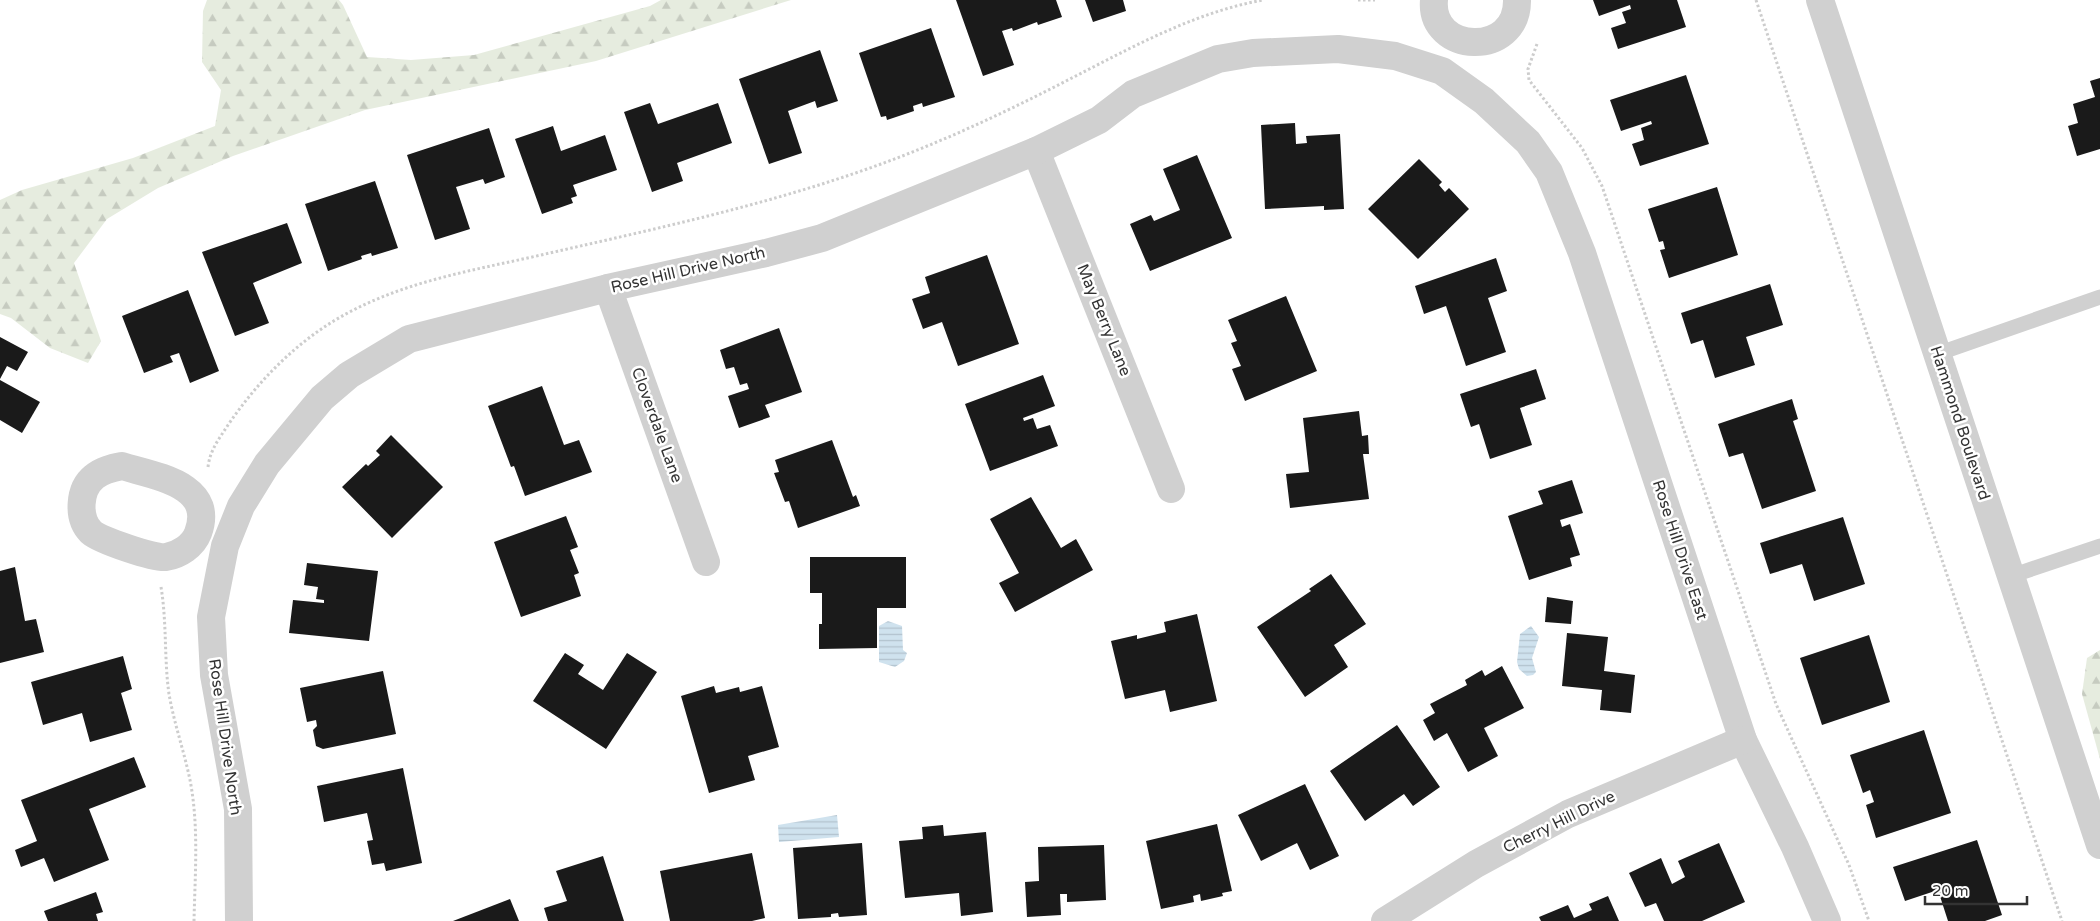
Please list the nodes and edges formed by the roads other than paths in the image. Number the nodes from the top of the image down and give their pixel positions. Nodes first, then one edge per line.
1 (1434, 0) edge
2 (1517, 0) edge
3 (1820, 0) edge
4 (1457, 39) junction
5 (1442, 71) junction
6 (1036, 151) junction
7 (1549, 172) joint
8 (608, 288) junction
9 (2100, 297) edge
10 (1937, 354) junction
11 (1171, 489) dead end
12 (198, 534) junction
13 (225, 546) junction
14 (2100, 546) edge
15 (706, 562) dead end
16 (2011, 576) junction
17 (1742, 740) junction
18 (2100, 845) edge
19 (239, 921) edge
20 (1385, 921) edge
21 (1827, 921) edge

1 - 4 street
2 - 4 street
3 - 10 street, Hammond Boulevard
4 - 5 street
5 - 6 street, Rose Hill Drive North
5 - 7 street, Rose Hill Drive North
6 - 8 street, Rose Hill Drive North
6 - 11 street, May Berry Lane
7 - 17 street, Rose Hill Drive East
8 - 13 street, Rose Hill Drive North
8 - 15 street, Cloverdale Lane
9 - 10 lane
10 - 16 street, Hammond Boulevard
12 - 12 street
12 - 13 street
13 - 19 street, Rose Hill Drive North
14 - 16 lane
16 - 18 street, Hammond Boulevard
17 - 20 street, Cherry Hill Drive
17 - 21 street, Rose Hill Drive East

